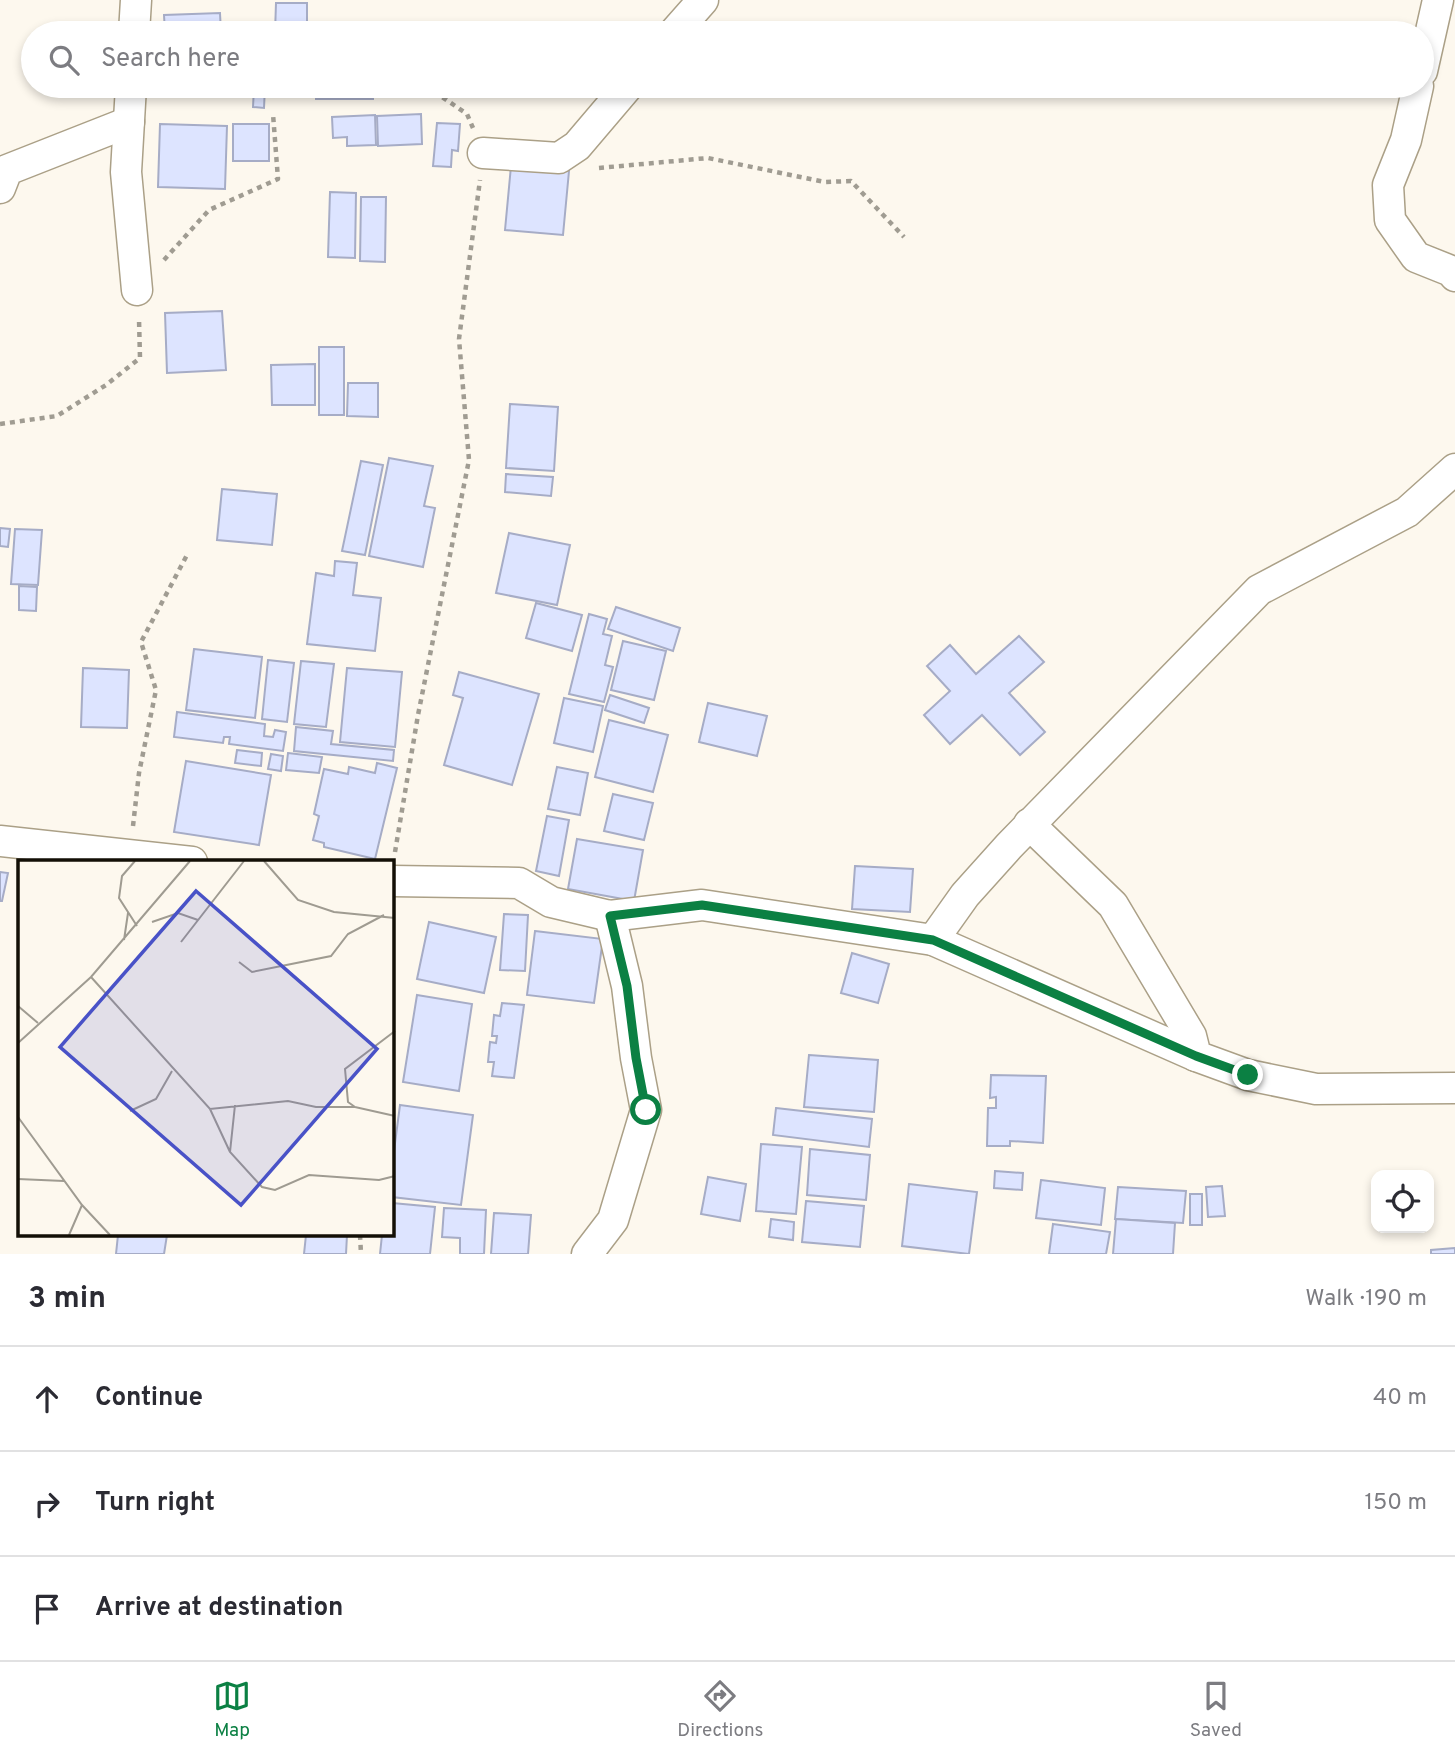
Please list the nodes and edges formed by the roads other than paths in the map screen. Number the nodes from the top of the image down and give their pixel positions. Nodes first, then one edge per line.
1 (136, 0) edge
2 (704, 0) edge
3 (1438, 0) edge
4 (135, 21) edge
5 (685, 21) edge
6 (1433, 21) edge
7 (130, 98) edge
8 (618, 98) edge
9 (1415, 98) edge
10 (129, 122) junction
11 (483, 153) road end
12 (0, 188) edge
13 (1455, 276) edge
14 (137, 290) dead end
15 (1455, 469) edge
16 (1030, 824) junction
17 (0, 841) edge
18 (174, 860) edge
19 (394, 867) edge
20 (610, 916) junction
21 (933, 940) junction
22 (1196, 1056) junction
23 (1455, 1088) edge
24 (587, 1254) edge

1 - 4 street
2 - 5 street
3 - 6 street
7 - 10 street
8 - 11 street
9 - 13 street
10 - 12 street
10 - 14 street
15 - 16 street
16 - 21 street
16 - 22 street
17 - 18 street
19 - 20 street
20 - 21 street
20 - 24 street
21 - 22 street
22 - 23 street

